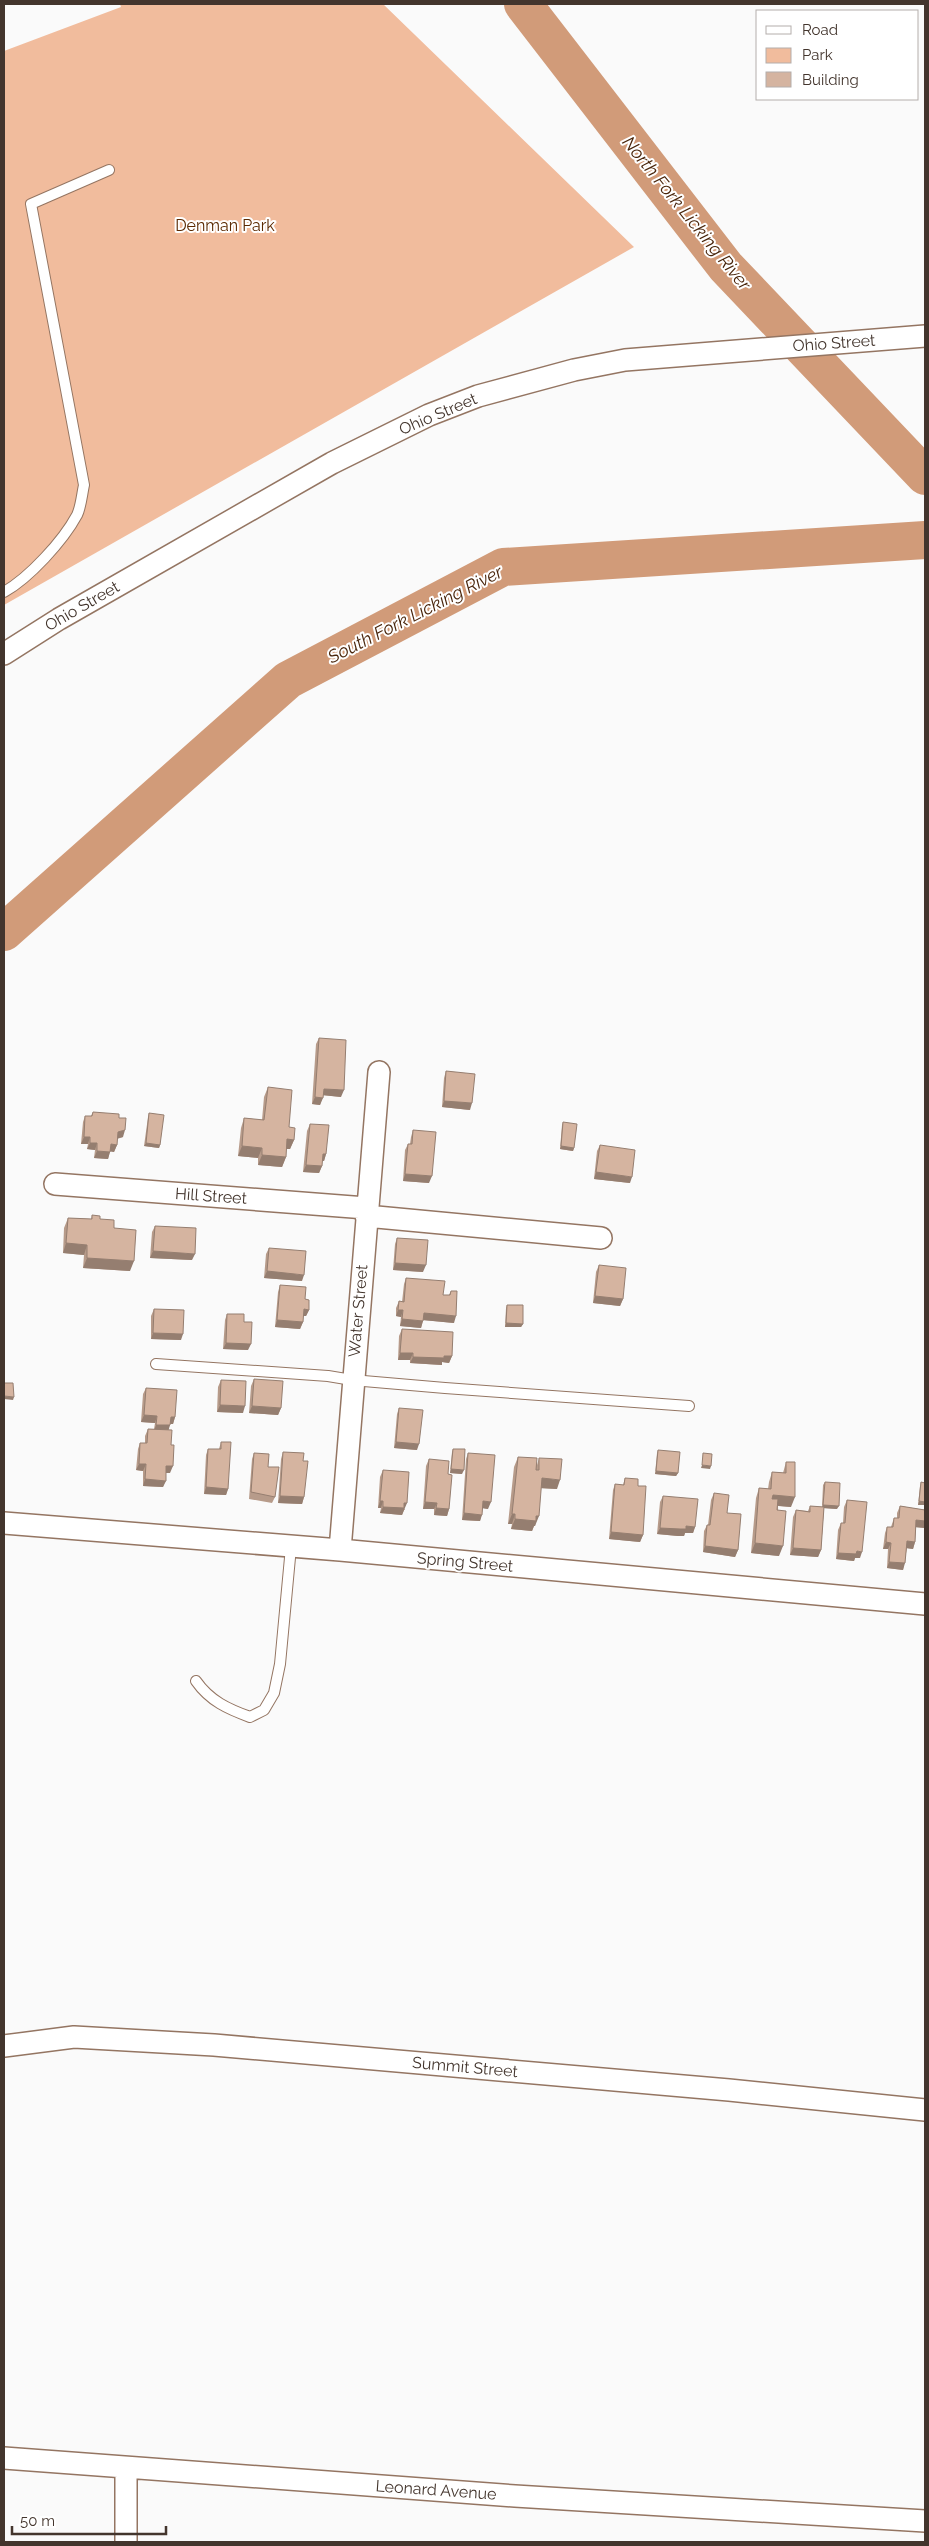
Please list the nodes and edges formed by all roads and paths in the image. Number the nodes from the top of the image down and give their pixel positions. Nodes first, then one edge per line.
1 (109, 170) dead end
2 (925, 336) edge
3 (4, 592) edge
4 (4, 654) edge
5 (379, 1072) dead end
6 (55, 1184) dead end
7 (366, 1212) junction
8 (601, 1238) dead end
9 (156, 1364) dead end
10 (352, 1380) junction
11 (688, 1406) dead end
12 (4, 1523) edge
13 (291, 1547) junction
14 (340, 1550) junction
15 (925, 1604) edge
16 (196, 1681) dead end
17 (4, 2046) edge
18 (925, 2110) edge
19 (4, 2458) edge
20 (126, 2468) junction
21 (925, 2521) edge
22 (126, 2542) edge

1 - 3 lane
2 - 4 street, Ohio Street
5 - 7 street, Water Street
6 - 7 street, Hill Street
7 - 8 street, Hill Street
7 - 10 street, Water Street
9 - 10 lane
10 - 11 lane
10 - 14 street, Water Street
12 - 13 street, Spring Street
13 - 14 street, Spring Street
13 - 16 lane
14 - 15 street, Spring Street
17 - 18 street, Summit Street
19 - 20 street, Leonard Avenue
20 - 21 street, Leonard Avenue
20 - 22 street

